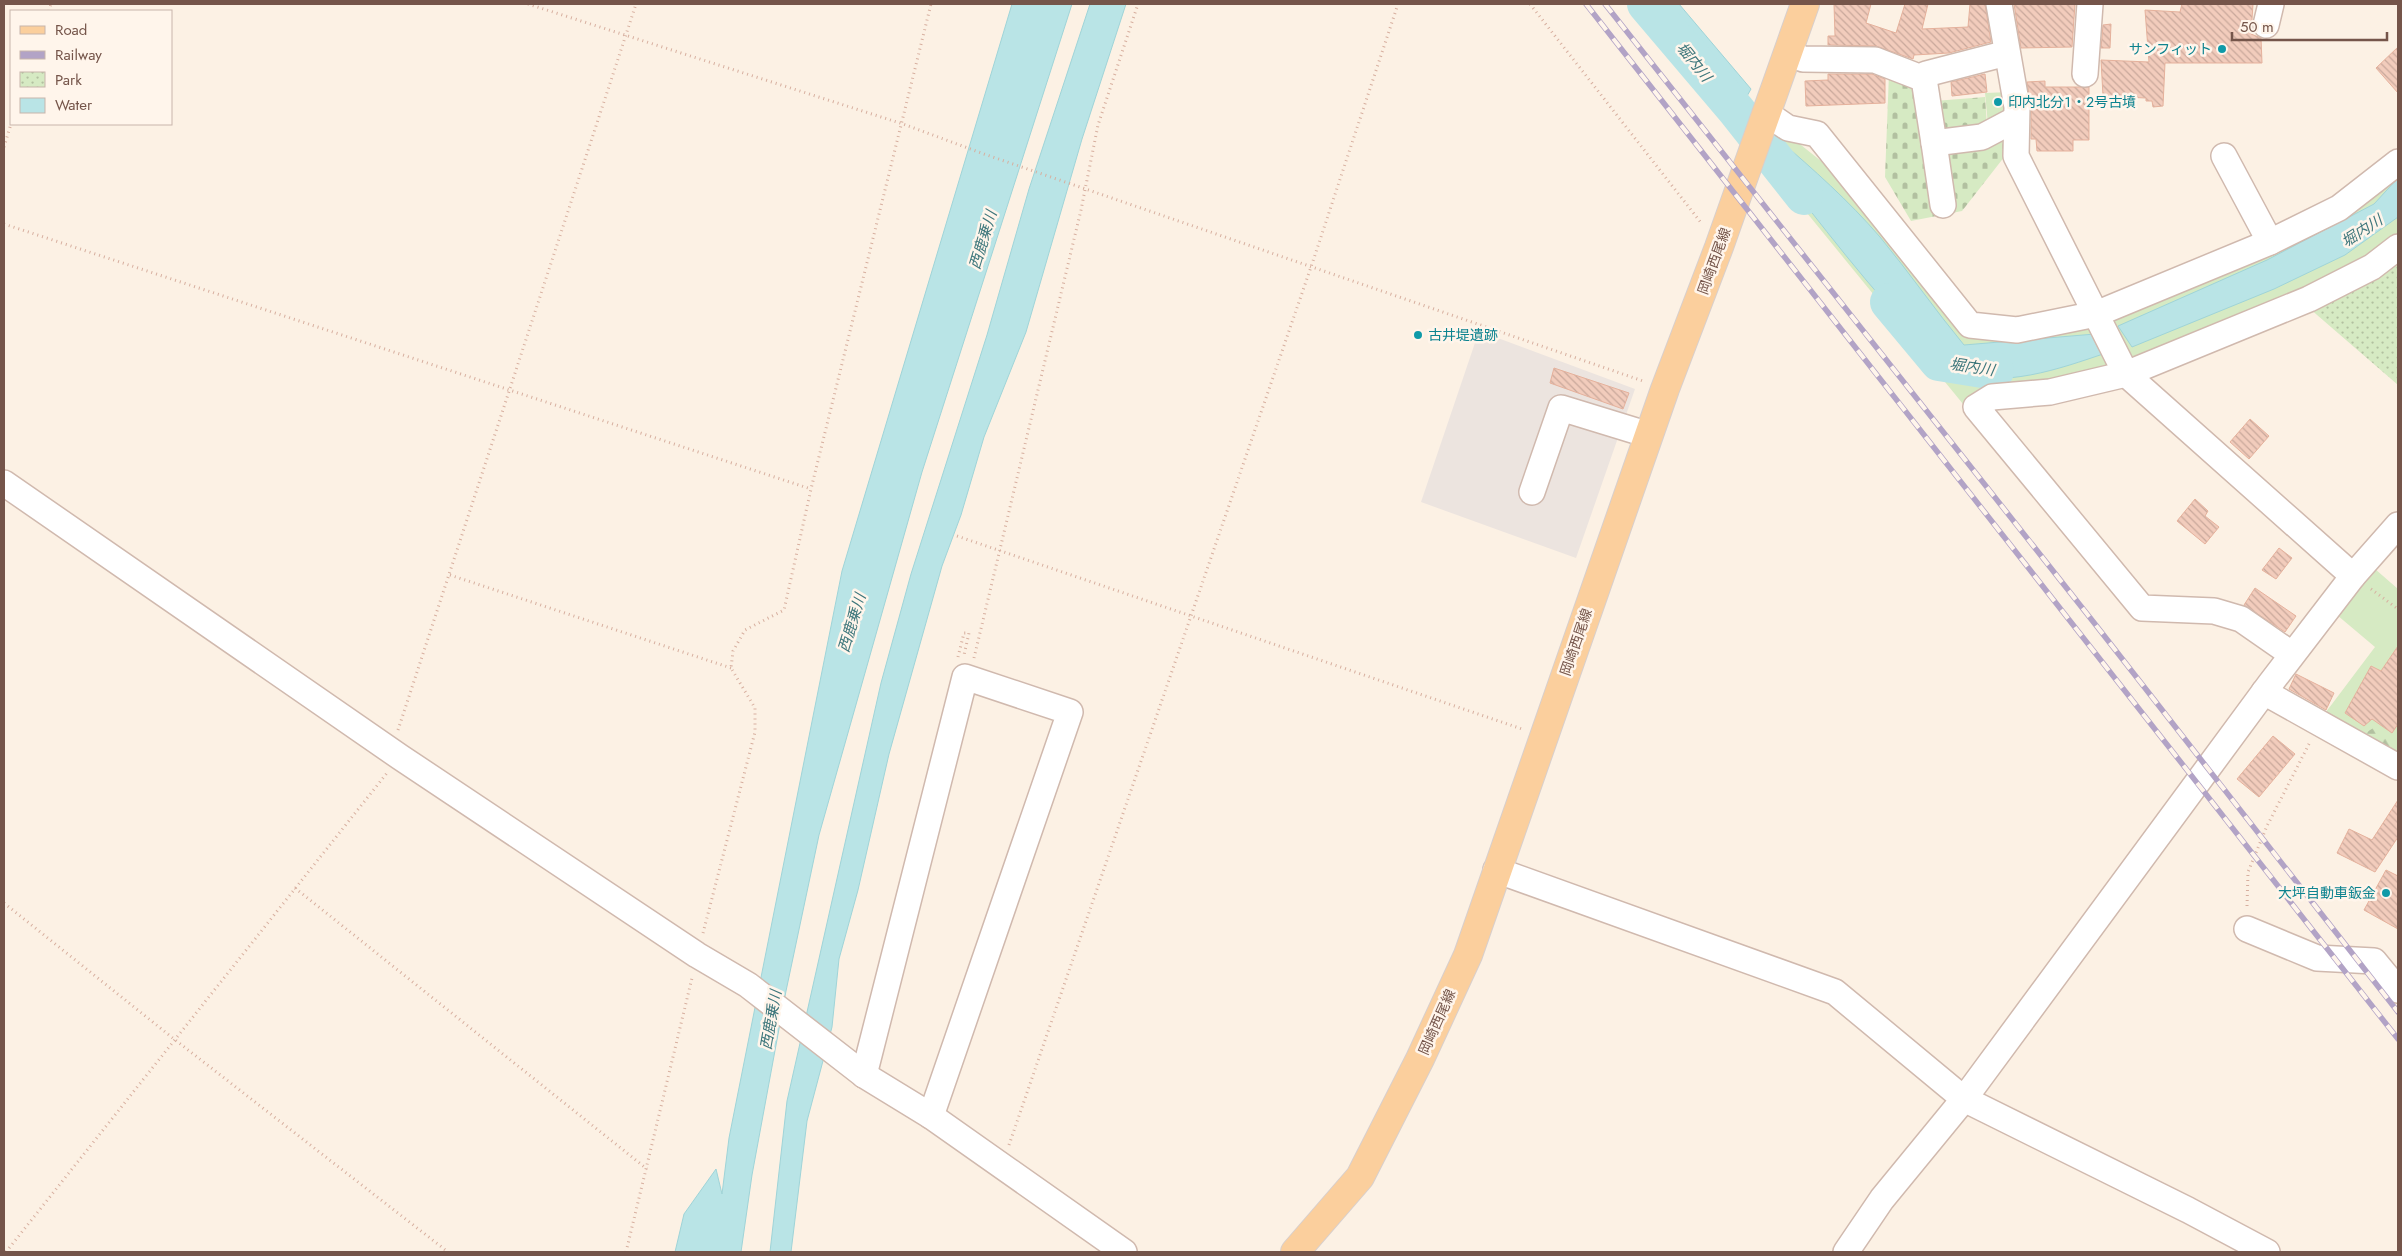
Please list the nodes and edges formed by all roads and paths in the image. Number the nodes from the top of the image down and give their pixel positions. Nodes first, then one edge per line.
1 (528, 4) edge
2 (636, 4) edge
3 (931, 4) edge
4 (1138, 4) edge
5 (1398, 4) edge
6 (1530, 4) edge
7 (1805, 4) edge
8 (1999, 4) edge
9 (2090, 4) edge
10 (626, 36) junction
11 (1788, 52) junction
12 (2007, 53) junction
13 (2085, 74) dead end
14 (1924, 79) junction
15 (2016, 119) junction
16 (903, 124) junction
17 (12, 125) edge
18 (1760, 130) junction
19 (1934, 144) junction
20 (4, 147) edge
21 (2224, 156) dead end
22 (2398, 162) edge
23 (1085, 189) junction
24 (1943, 205) dead end
25 (4, 224) edge
26 (2270, 242) junction
27 (1719, 247) junction
28 (2398, 247) edge
29 (1311, 267) junction
30 (2096, 314) junction
31 (2126, 374) junction
32 (1665, 389) junction
33 (510, 391) junction
34 (1649, 435) junction
35 (4, 483) edge
36 (811, 489) junction
37 (1532, 492) dead end
38 (2398, 525) edge
39 (957, 536) dead end
40 (999, 552) junction
41 (450, 575) junction
42 (2353, 576) junction
43 (2398, 609) edge
44 (1190, 615) junction
45 (2287, 651) dead end
46 (973, 662) dead end
47 (731, 668) junction
48 (2264, 692) junction
49 (1543, 736) junction
50 (2313, 736) dead end
51 (395, 753) junction
52 (2398, 766) edge
53 (1496, 870) junction
54 (295, 888) junction
55 (4, 903) edge
56 (2247, 929) joint
57 (697, 955) junction
58 (2398, 990) edge
59 (174, 1039) junction
60 (864, 1075) junction
61 (1964, 1099) junction
62 (931, 1116) junction
63 (1002, 1167) junction
64 (647, 1169) junction
65 (6, 1252) edge
66 (448, 1252) edge
67 (626, 1252) edge
68 (1124, 1252) edge
69 (1295, 1252) edge
70 (1846, 1252) edge
71 (2267, 1252) edge

1 - 10 path
2 - 10 path
3 - 16 path
4 - 23 path
5 - 29 path
6 - 27 path
7 - 11 main road, 岡崎西尾線
8 - 12 street
9 - 13 street
10 - 16 path
10 - 33 path
11 - 14 street
11 - 18 main road, 岡崎西尾線
12 - 14 street
12 - 15 street
14 - 19 street
15 - 19 street
15 - 30 street
16 - 23 path
16 - 36 path
17 - 20 path
18 - 27 main road, 岡崎西尾線
18 - 30 street
19 - 24 street
21 - 26 street
22 - 26 street
23 - 29 path
23 - 40 path
25 - 33 path
26 - 30 street
27 - 32 main road, 岡崎西尾線
28 - 31 street
29 - 32 path
29 - 44 path
30 - 31 street
31 - 42 street
31 - 45 street
32 - 34 main road, 岡崎西尾線
33 - 36 path
33 - 41 path
34 - 37 street
34 - 49 main road, 岡崎西尾線
35 - 51 street
36 - 47 path
38 - 42 street
39 - 40 path
40 - 44 path
40 - 46 path
41 - 47 path
41 - 51 path
42 - 43 path
42 - 48 street
44 - 49 path
44 - 63 path
47 - 57 path
48 - 52 street
48 - 61 street
49 - 53 main road, 岡崎西尾線
50 - 56 path
51 - 54 path
51 - 57 street
53 - 61 street
53 - 69 main road, 岡崎西尾線
54 - 59 path
54 - 64 path
55 - 59 path
56 - 58 street
57 - 60 street
57 - 64 path
59 - 65 path
59 - 66 path
60 - 62 street
60 - 62 street
61 - 70 street
61 - 71 street
62 - 63 street
63 - 68 street
64 - 67 path

